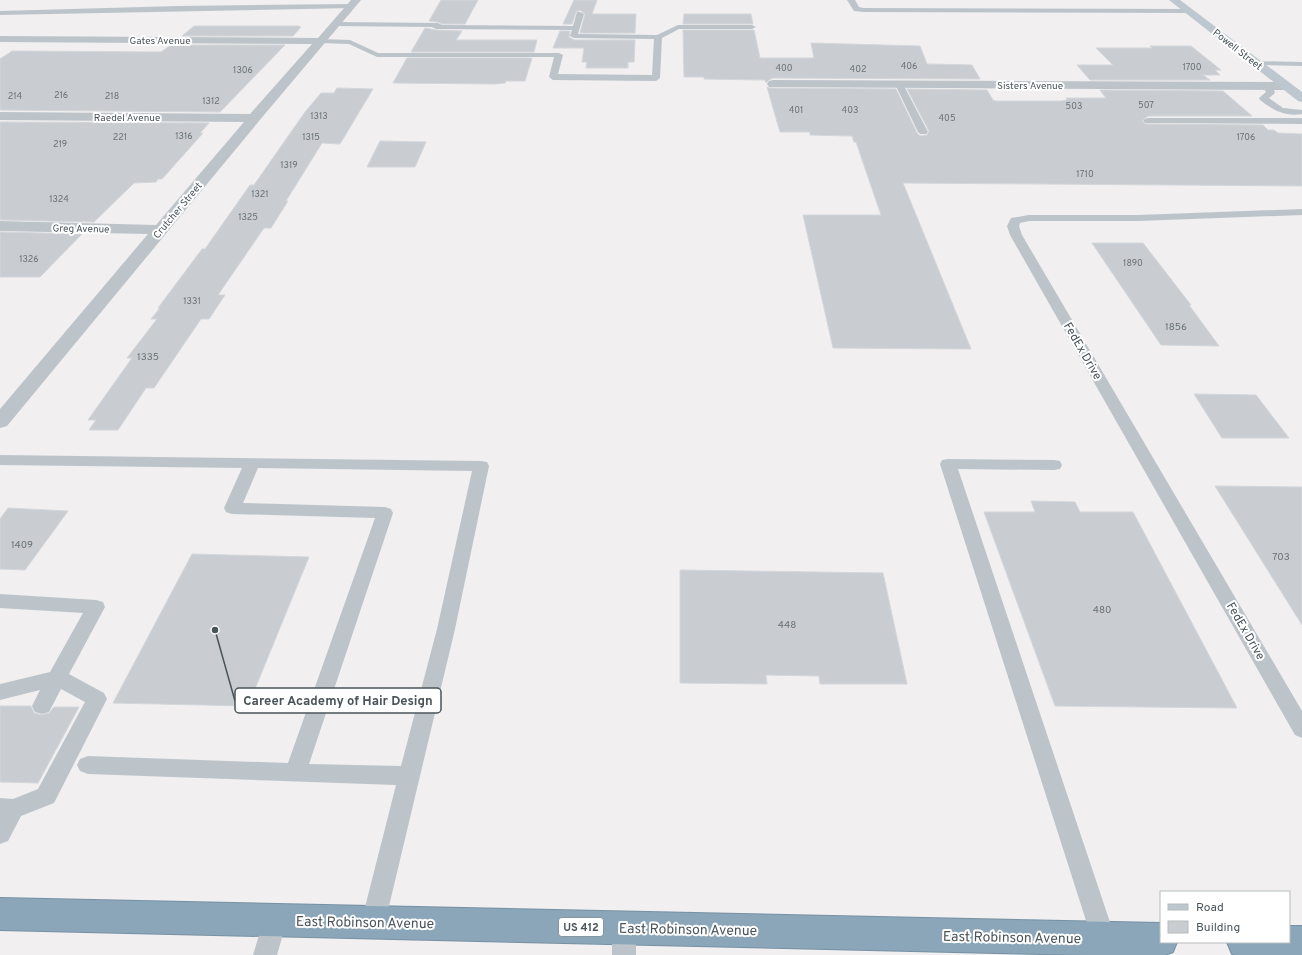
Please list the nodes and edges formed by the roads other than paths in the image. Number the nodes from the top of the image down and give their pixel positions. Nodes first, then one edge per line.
1 (186, 0) edge
2 (851, 0) edge
3 (878, 0) edge
4 (1174, 0) edge
5 (277, 3) edge
6 (326, 3) edge
7 (354, 3) edge
8 (178, 8) junction
9 (884, 10) junction
10 (1188, 11) junction
11 (0, 13) edge
12 (580, 14) dead end
13 (442, 18) dead end
14 (538, 18) dead end
15 (335, 24) junction
16 (438, 25) junction
17 (752, 27) dead end
18 (534, 28) junction
19 (574, 36) junction
20 (658, 37) junction
21 (0, 39) edge
22 (321, 42) junction
23 (568, 52) dead end
24 (559, 55) junction
25 (1257, 63) junction
26 (1302, 64) edge
27 (773, 84) dead end
28 (899, 84) junction
29 (1266, 86) junction
30 (1286, 86) junction
31 (1302, 98) edge
32 (1302, 112) edge
33 (0, 116) edge
34 (254, 118) junction
35 (1148, 121) dead end
36 (1302, 122) edge
37 (923, 132) dead end
38 (1302, 212) edge
39 (0, 226) edge
40 (161, 230) junction
41 (0, 422) edge
42 (0, 460) edge
43 (252, 463) junction
44 (1054, 465) dead end
45 (0, 601) edge
46 (59, 678) junction
47 (0, 692) edge
48 (42, 706) dead end
49 (1302, 729) edge
50 (88, 765) dead end
51 (295, 773) junction
52 (409, 776) junction
53 (7, 808) edge
54 (0, 834) edge
55 (0, 914) edge
56 (275, 920) junction
57 (373, 923) junction
58 (1160, 940) edge
59 (624, 942) edge
60 (1290, 943) edge
61 (1302, 943) edge
62 (1106, 947) edge
63 (265, 955) edge

1 - 8 lane
2 - 9 lane
3 - 9 lane
4 - 10 street, Powell Street
5 - 6 lane
5 - 8 lane
6 - 7 lane
7 - 15 street, Crutcher Street
8 - 11 lane
9 - 10 lane
10 - 25 street, Powell Street
12 - 19 lane
13 - 16 lane
14 - 18 lane
15 - 16 lane
15 - 22 street, Crutcher Street
16 - 18 lane
17 - 20 lane
18 - 19 lane
19 - 20 lane
20 - 24 lane
21 - 22 street, Gates Avenue
22 - 24 lane
22 - 34 street, Crutcher Street
23 - 24 lane
25 - 26 lane
25 - 30 street, Powell Street
27 - 28 street, Sisters Avenue
28 - 29 street, Sisters Avenue
28 - 37 lane
29 - 30 street, Sisters Avenue
29 - 32 lane
30 - 31 street, Powell Street
33 - 34 street, Raedel Avenue
34 - 40 street, Crutcher Street
35 - 36 lane
38 - 49 lane, FedEx Drive
39 - 40 street, Greg Avenue
40 - 41 street, Crutcher Street
42 - 43 lane
43 - 51 lane
43 - 52 lane
44 - 62 lane
45 - 46 lane
46 - 47 lane
46 - 48 lane
46 - 53 lane
50 - 51 lane
51 - 52 lane
52 - 57 lane
53 - 54 lane
55 - 56 highway, East Robinson Avenue / US 412
56 - 57 highway, East Robinson Avenue / US 412
56 - 63 lane
57 - 59 highway, East Robinson Avenue / US 412
58 - 62 highway, East Robinson Avenue / US 412
59 - 62 highway, East Robinson Avenue / US 412
60 - 61 highway

